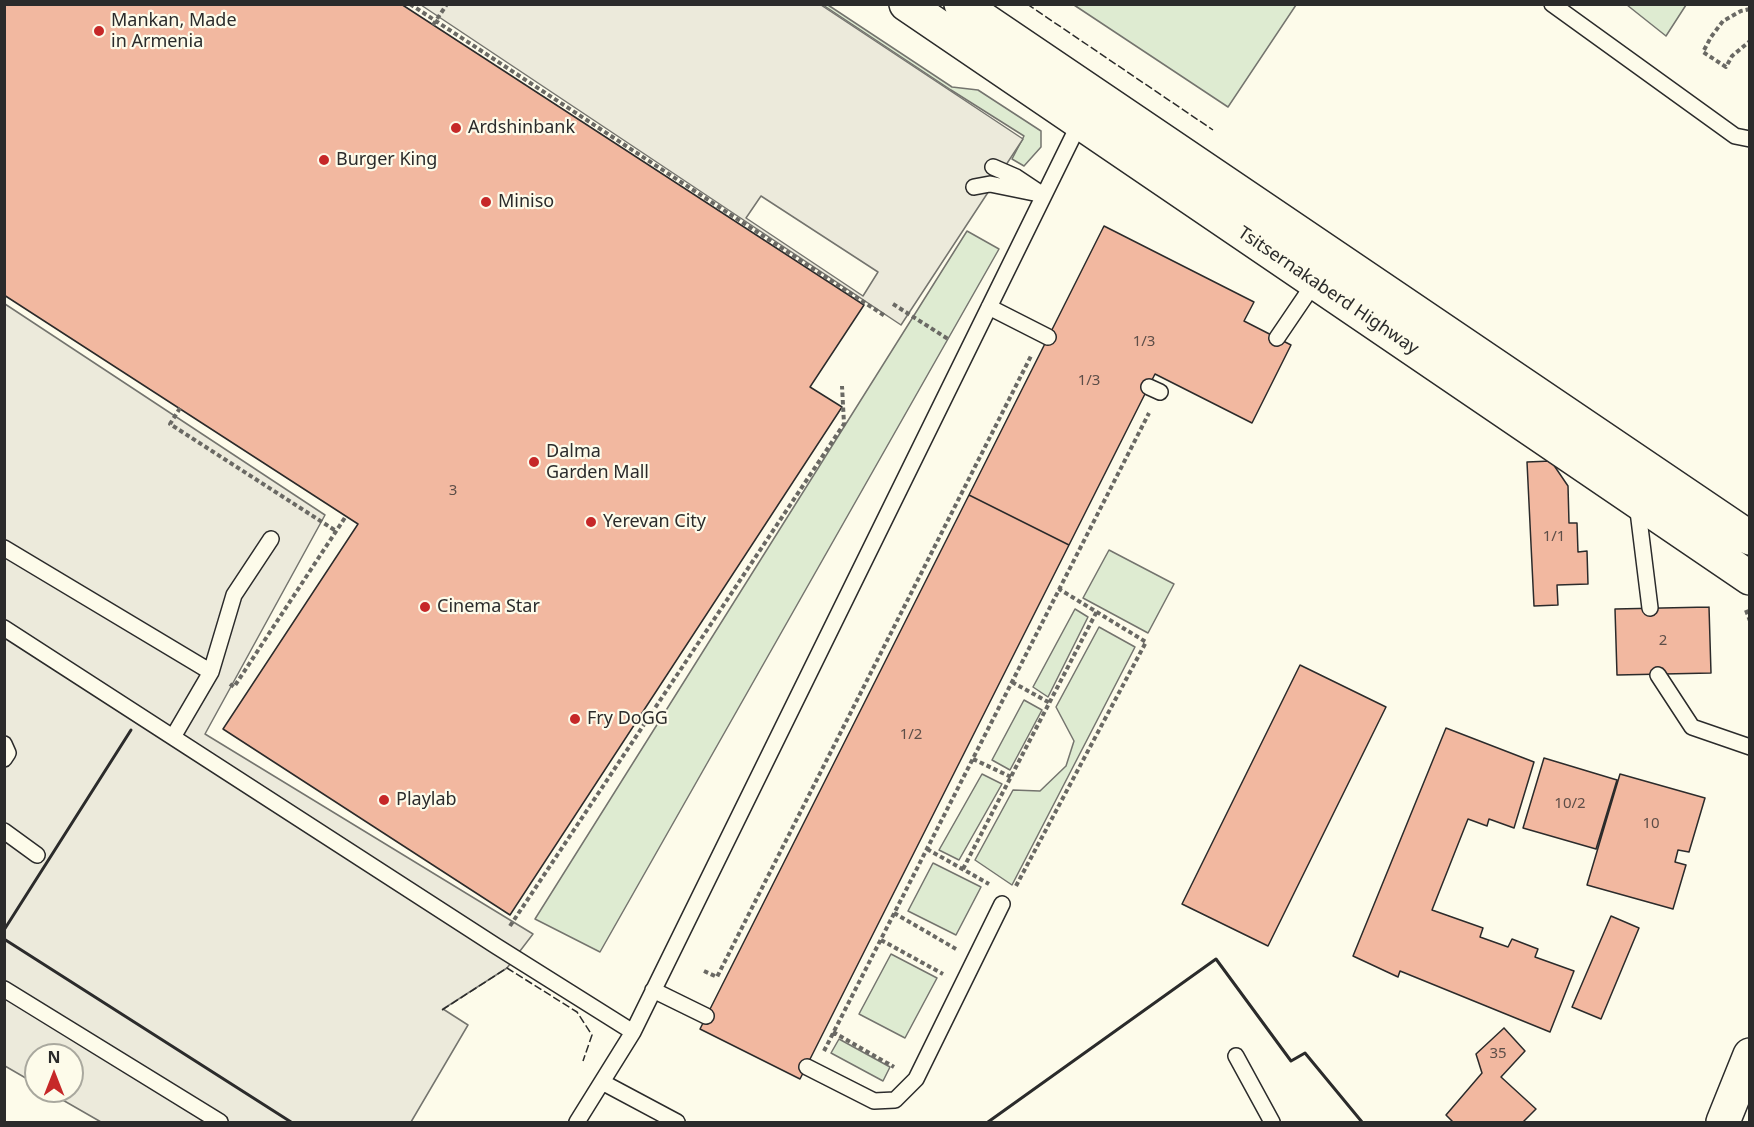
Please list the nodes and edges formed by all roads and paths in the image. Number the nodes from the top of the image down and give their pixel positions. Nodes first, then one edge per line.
1 (410, 4) edge
2 (447, 4) edge
3 (906, 4) edge
4 (961, 4) edge
5 (1552, 4) edge
6 (1749, 9) edge
7 (434, 23) junction
8 (1749, 43) edge
9 (1080, 122) junction
10 (1749, 139) edge
11 (993, 167) dead end
12 (974, 187) dead end
13 (1044, 195) junction
14 (1315, 282) junction
15 (892, 304) dead end
16 (989, 307) junction
17 (885, 316) dead end
18 (1045, 335) joint
19 (1276, 338) dead end
20 (967, 351) junction
21 (842, 386) dead end
22 (1154, 389) dead end
23 (180, 408) dead end
24 (1636, 501) junction
25 (346, 516) dead end
26 (336, 531) junction
27 (1749, 538) edge
28 (271, 539) dead end
29 (4, 548) edge
30 (1749, 578) edge
31 (1059, 589) junction
32 (1650, 608) dead end
33 (1097, 612) junction
34 (4, 628) edge
35 (211, 672) junction
36 (1658, 675) dead end
37 (1012, 682) junction
38 (1050, 703) junction
39 (173, 736) junction
40 (4, 744) edge
41 (1749, 747) edge
42 (4, 759) edge
43 (973, 759) junction
44 (1011, 777) junction
45 (4, 831) edge
46 (927, 849) junction
47 (37, 855) dead end
48 (963, 868) junction
49 (996, 887) dead end
50 (1007, 899) joint
51 (894, 913) junction
52 (880, 940) junction
53 (496, 946) junction
54 (956, 949) dead end
55 (704, 971) dead end
56 (944, 974) dead end
57 (4, 989) edge
58 (653, 990) junction
59 (706, 1016) dead end
60 (633, 1032) junction
61 (833, 1032) junction
62 (1749, 1055) edge
63 (1236, 1056) dead end
64 (811, 1068) joint
65 (916, 1079) junction
66 (602, 1082) junction
67 (220, 1122) edge
68 (577, 1122) edge
69 (677, 1122) edge
70 (1272, 1122) edge
71 (1723, 1122) edge

1 - 7 path
2 - 7 path
3 - 9 main road, Tsitsernakaberd Highway
4 - 27 main road, Tsitsernakaberd Highway
5 - 10 lane
6 - 8 path
7 - 17 path
9 - 13 lane
9 - 14 main road, Tsitsernakaberd Highway
11 - 13 lane
12 - 13 lane
13 - 16 lane
14 - 19 lane
14 - 24 main road, Tsitsernakaberd Highway
15 - 20 path
16 - 18 lane
16 - 20 lane
18 - 55 path
20 - 58 lane
21 - 53 path
22 - 31 path
23 - 26 path
24 - 30 main road, Tsitsernakaberd Highway
24 - 32 lane
25 - 26 path
26 - 35 path
28 - 35 lane
29 - 35 lane
31 - 33 path
31 - 37 path
33 - 38 path
33 - 50 path
34 - 39 lane
35 - 39 lane
36 - 41 lane
37 - 38 path
37 - 43 path
38 - 44 path
39 - 53 lane
40 - 42 lane
43 - 44 path
43 - 46 path
44 - 48 path
45 - 47 lane
46 - 48 path
46 - 51 path
48 - 49 path
50 - 65 lane
51 - 52 path
51 - 54 path
52 - 56 path
52 - 61 path
53 - 60 lane
57 - 67 lane
58 - 59 lane
58 - 60 lane
60 - 66 lane
61 - 64 path
61 - 65 path
62 - 71 main road
63 - 70 lane
64 - 65 lane
66 - 68 lane
66 - 69 lane

